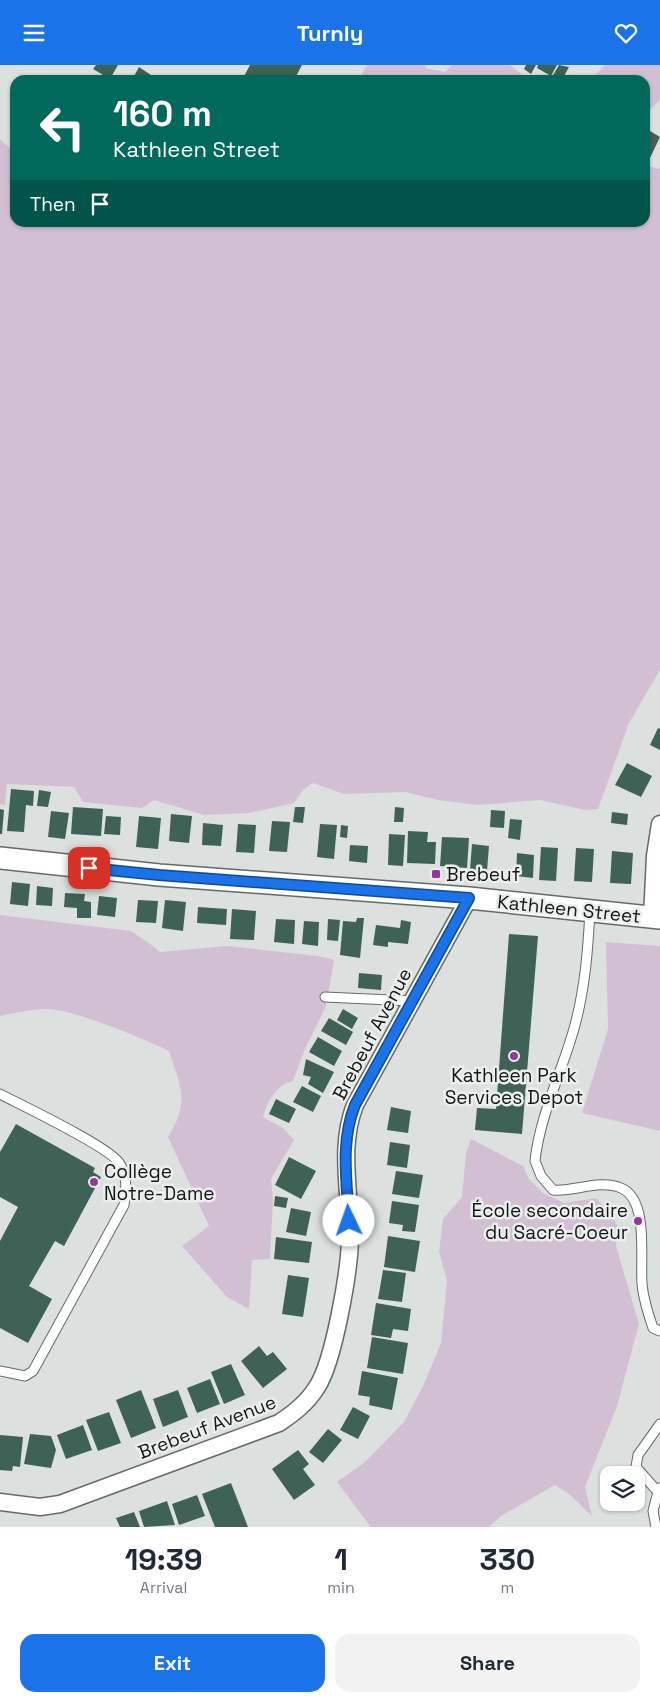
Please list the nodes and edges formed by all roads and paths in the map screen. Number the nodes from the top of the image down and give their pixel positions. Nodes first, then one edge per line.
1 (660, 824) edge
2 (0, 858) edge
3 (469, 898) junction
4 (590, 911) junction
5 (656, 918) edge
6 (326, 997) dead end
7 (412, 1001) junction
8 (0, 1094) edge
9 (660, 1331) edge
10 (0, 1371) edge
11 (660, 1424) edge
12 (659, 1490) edge
13 (0, 1502) edge
14 (656, 1527) edge

1 - 5 street
2 - 3 street, Kathleen Street
3 - 4 street, Kathleen Street
3 - 7 street, Brebeuf Avenue
4 - 5 street, Kathleen Street
4 - 9 lane
6 - 7 lane
7 - 13 street, Brebeuf Avenue
8 - 10 lane
11 - 12 lane
12 - 14 lane

